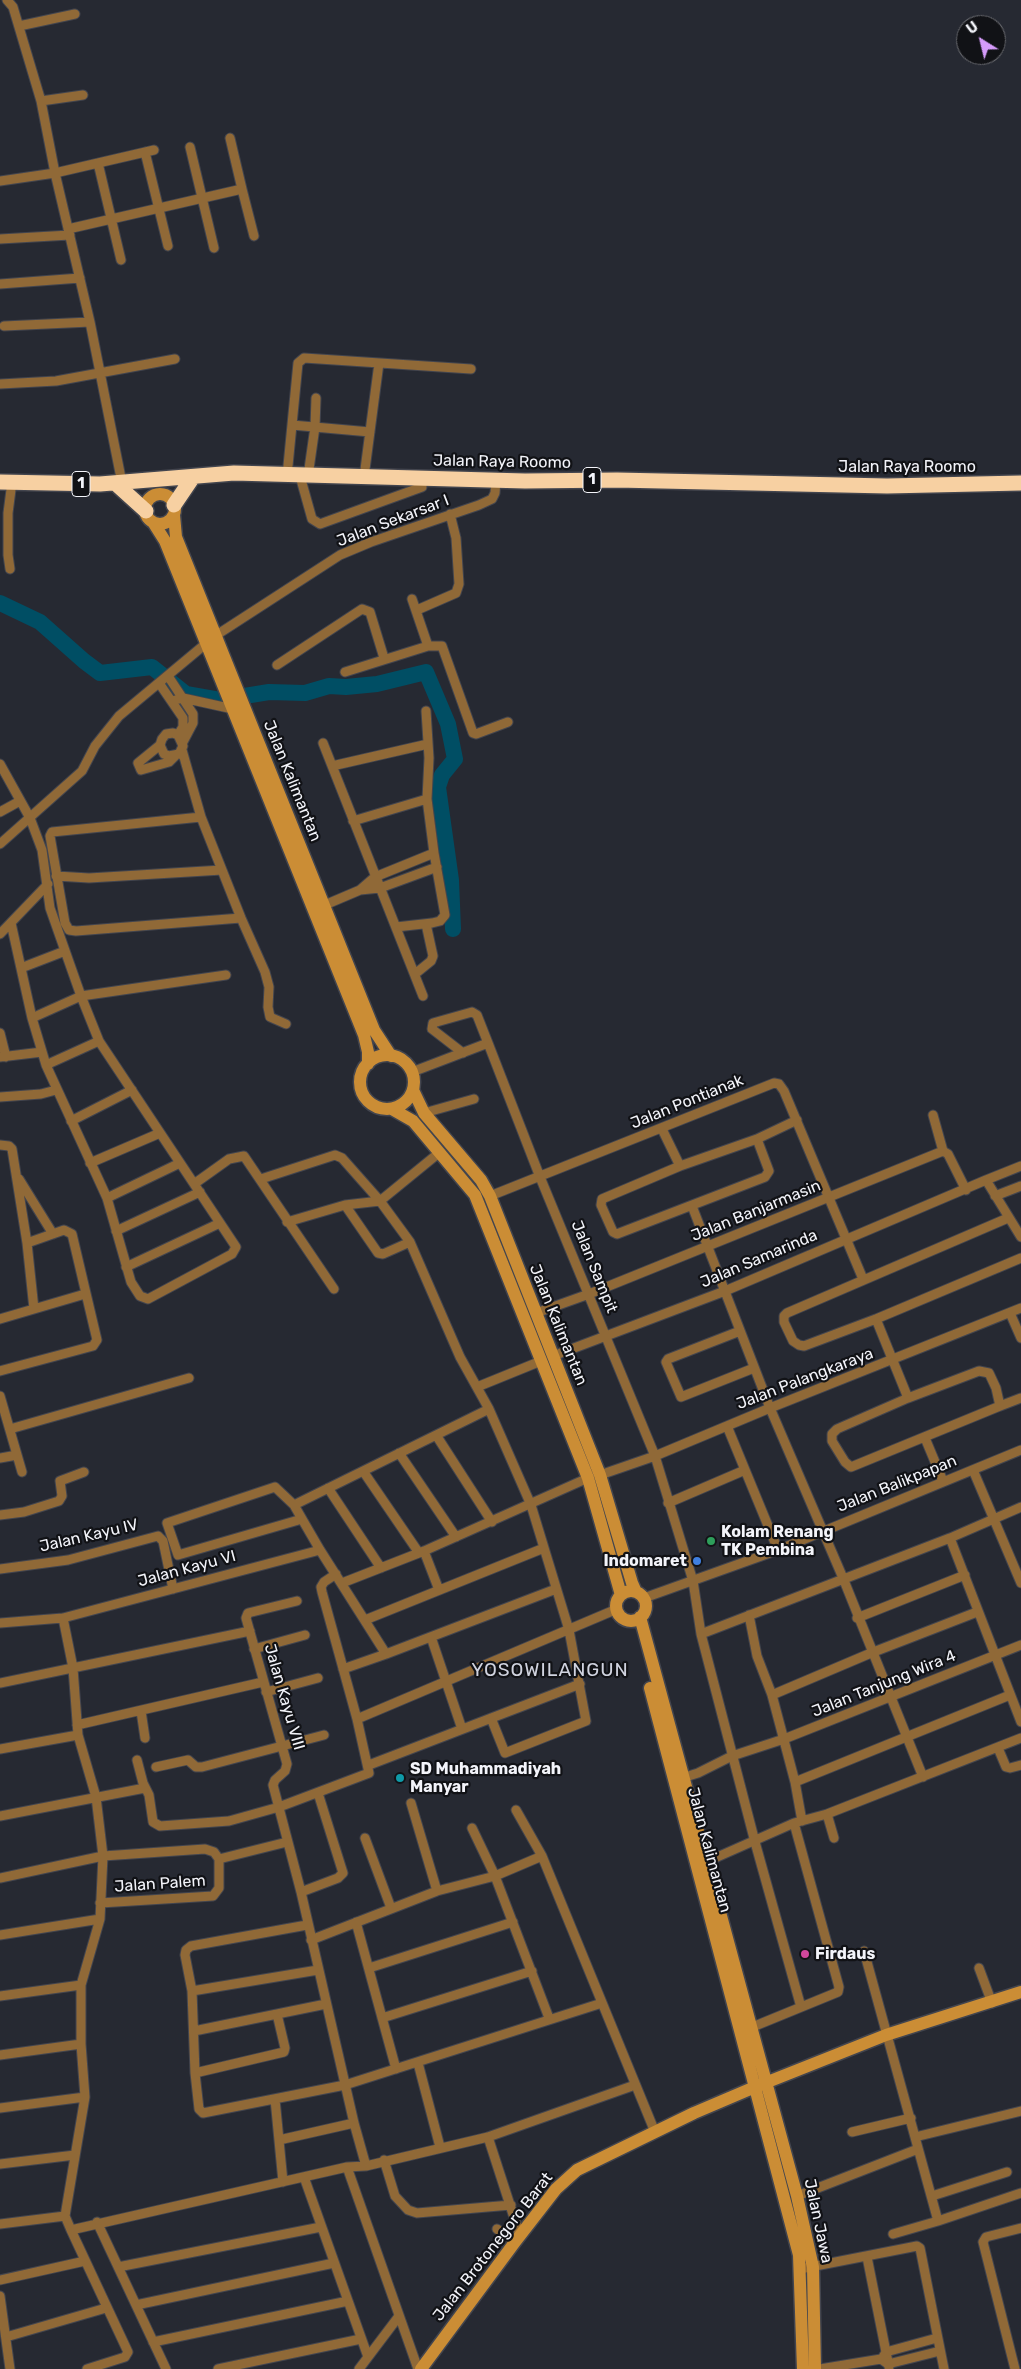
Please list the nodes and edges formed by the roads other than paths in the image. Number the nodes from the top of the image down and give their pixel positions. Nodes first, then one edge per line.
1 (7, 0) edge
2 (75, 14) dead end
3 (20, 26) junction
4 (83, 95) dead end
5 (41, 101) junction
6 (230, 138) dead end
7 (190, 147) dead end
8 (154, 150) dead end
9 (145, 152) junction
10 (98, 163) junction
11 (55, 172) junction
12 (0, 181) edge
13 (242, 189) junction
14 (202, 198) junction
15 (158, 208) junction
16 (111, 219) junction
17 (69, 232) junction
18 (254, 236) dead end
19 (0, 239) edge
20 (168, 246) dead end
21 (214, 248) dead end
22 (121, 260) dead end
23 (80, 278) junction
24 (0, 284) edge
25 (90, 322) junction
26 (4, 326) dead end
27 (175, 359) dead end
28 (379, 362) junction
29 (471, 369) dead end
30 (101, 373) junction
31 (0, 384) edge
32 (316, 398) dead end
33 (292, 425) junction
34 (315, 427) junction
35 (370, 432) junction
36 (299, 476) junction
37 (194, 477) junction
38 (364, 477) junction
39 (422, 478) junction
40 (163, 479) junction
41 (496, 480) junction
42 (146, 481) junction
43 (6, 482) edge
44 (119, 483) junction
45 (1021, 483) edge
46 (172, 505) junction
47 (149, 512) junction
48 (450, 514) junction
49 (10, 569) dead end
50 (412, 599) dead end
51 (417, 610) junction
52 (211, 639) junction
53 (428, 646) junction
54 (384, 658) junction
55 (277, 665) dead end
56 (345, 672) dead end
57 (168, 676) junction
58 (159, 683) junction
59 (182, 698) junction
60 (172, 701) junction
61 (237, 707) junction
62 (426, 711) dead end
63 (508, 722) dead end
64 (181, 742) junction
65 (323, 742) dead end
66 (428, 744) junction
67 (160, 745) junction
68 (174, 756) junction
69 (0, 764) edge
70 (332, 766) junction
71 (427, 799) junction
72 (20, 801) junction
73 (0, 812) edge
74 (201, 817) junction
75 (30, 818) junction
76 (353, 821) junction
77 (0, 844) edge
78 (434, 853) junction
79 (436, 867) junction
80 (222, 870) junction
81 (56, 876) junction
82 (376, 877) junction
83 (48, 884) junction
84 (380, 888) junction
85 (360, 890) junction
86 (318, 907) junction
87 (241, 918) junction
88 (11, 922) junction
89 (426, 924) junction
90 (396, 927) junction
91 (0, 934) edge
92 (65, 951) junction
93 (21, 968) junction
94 (226, 974) dead end
95 (415, 974) junction
96 (80, 996) junction
97 (423, 996) dead end
98 (32, 1018) junction
99 (286, 1024) dead end
100 (0, 1033) edge
101 (99, 1041) junction
102 (488, 1043) junction
103 (42, 1052) junction
104 (463, 1053) junction
105 (391, 1056) junction
106 (3, 1057) edge
107 (368, 1064) junction
108 (46, 1065) junction
109 (412, 1072) junction
110 (56, 1090) junction
111 (132, 1090) junction
112 (413, 1090) junction
113 (0, 1097) edge
114 (474, 1099) dead end
115 (392, 1109) junction
116 (424, 1113) junction
117 (933, 1116) dead end
118 (796, 1120) junction
119 (71, 1121) junction
120 (662, 1129) junction
121 (160, 1133) junction
122 (757, 1138) junction
123 (0, 1145) edge
124 (942, 1151) junction
125 (440, 1152) junction
126 (90, 1163) junction
127 (180, 1163) junction
128 (680, 1166) junction
129 (1021, 1166) edge
130 (16, 1174) junction
131 (540, 1177) junction
132 (261, 1179) junction
133 (986, 1180) junction
134 (194, 1184) junction
135 (1021, 1186) edge
136 (970, 1188) junction
137 (200, 1192) junction
138 (490, 1196) junction
139 (995, 1196) junction
140 (107, 1198) junction
141 (828, 1198) junction
142 (380, 1201) junction
143 (345, 1205) junction
144 (692, 1206) junction
145 (1008, 1218) junction
146 (220, 1222) junction
147 (287, 1222) junction
148 (116, 1231) junction
149 (53, 1234) junction
150 (1021, 1237) edge
151 (846, 1238) junction
152 (410, 1242) junction
153 (27, 1243) junction
154 (708, 1247) junction
155 (510, 1248) junction
156 (498, 1253) junction
157 (1021, 1258) edge
158 (126, 1267) junction
159 (863, 1279) junction
160 (334, 1290) dead end
161 (725, 1291) junction
162 (85, 1294) junction
163 (589, 1294) junction
164 (1021, 1308) edge
165 (34, 1309) junction
166 (536, 1313) junction
167 (1010, 1313) junction
168 (0, 1319) edge
169 (876, 1319) junction
170 (740, 1331) junction
171 (607, 1338) junction
172 (1021, 1338) edge
173 (547, 1359) junction
174 (894, 1360) junction
175 (754, 1368) junction
176 (0, 1372) edge
177 (189, 1378) dead end
178 (477, 1387) junction
179 (908, 1398) junction
180 (1021, 1398) edge
181 (0, 1399) edge
182 (1000, 1406) junction
183 (770, 1408) junction
184 (489, 1409) junction
185 (727, 1426) junction
186 (10, 1429) junction
187 (436, 1435) junction
188 (925, 1438) junction
189 (1021, 1450) edge
190 (399, 1453) junction
191 (17, 1455) junction
192 (655, 1456) junction
193 (0, 1458) edge
194 (745, 1470) junction
195 (973, 1470) junction
196 (364, 1471) junction
197 (22, 1472) dead end
198 (84, 1472) dead end
199 (594, 1476) junction
200 (943, 1481) junction
201 (328, 1488) junction
202 (668, 1503) junction
203 (294, 1505) junction
204 (531, 1505) junction
205 (1021, 1507) edge
206 (0, 1515) edge
207 (995, 1518) junction
208 (302, 1519) junction
209 (492, 1522) junction
210 (823, 1530) junction
211 (456, 1537) junction
212 (950, 1538) junction
213 (544, 1548) junction
214 (320, 1550) junction
215 (778, 1550) junction
216 (421, 1552) junction
217 (381, 1568) junction
218 (0, 1569) edge
219 (336, 1574) junction
220 (965, 1575) junction
221 (843, 1578) junction
222 (693, 1581) junction
223 (342, 1583) junction
224 (1021, 1583) edge
225 (173, 1589) junction
226 (439, 1590) junction
227 (556, 1590) junction
228 (621, 1595) junction
229 (640, 1595) junction
230 (297, 1601) dead end
231 (617, 1609) junction
232 (978, 1612) junction
233 (749, 1615) junction
234 (63, 1618) junction
235 (857, 1618) junction
236 (636, 1619) junction
237 (365, 1620) junction
238 (0, 1623) edge
239 (569, 1630) junction
240 (250, 1631) junction
241 (701, 1634) junction
242 (305, 1635) dead end
243 (431, 1637) junction
244 (1021, 1645) edge
245 (254, 1649) junction
246 (872, 1653) junction
247 (386, 1654) junction
248 (995, 1656) junction
249 (73, 1668) junction
250 (344, 1668) junction
251 (318, 1678) dead end
252 (264, 1682) junction
253 (446, 1682) junction
254 (0, 1683) edge
255 (580, 1684) junction
256 (266, 1692) junction
257 (772, 1695) junction
258 (1010, 1695) junction
259 (889, 1698) junction
260 (141, 1710) junction
261 (358, 1718) junction
262 (491, 1718) junction
263 (1021, 1722) edge
264 (462, 1729) junction
265 (77, 1730) junction
266 (324, 1735) dead end
267 (905, 1737) junction
268 (145, 1738) dead end
269 (1021, 1738) edge
270 (784, 1739) junction
271 (282, 1747) junction
272 (998, 1748) junction
273 (0, 1749) edge
274 (732, 1756) junction
275 (137, 1760) dead end
276 (1021, 1765) edge
277 (369, 1766) junction
278 (156, 1767) dead end
279 (923, 1777) junction
280 (679, 1779) junction
281 (795, 1782) junction
282 (145, 1788) junction
283 (318, 1793) junction
284 (96, 1797) junction
285 (410, 1803) dead end
286 (278, 1807) junction
287 (516, 1810) dead end
288 (827, 1814) junction
289 (0, 1816) edge
290 (798, 1822) junction
291 (472, 1828) dead end
292 (366, 1838) dead end
293 (834, 1838) dead end
294 (287, 1842) junction
295 (755, 1842) junction
296 (104, 1856) junction
297 (542, 1856) junction
298 (219, 1859) junction
299 (706, 1862) junction
300 (496, 1876) junction
301 (0, 1878) edge
302 (437, 1891) junction
303 (301, 1892) junction
304 (100, 1903) junction
305 (391, 1908) junction
306 (100, 1919) junction
307 (356, 1922) junction
308 (513, 1922) junction
309 (307, 1925) junction
310 (719, 1930) junction
311 (0, 1935) edge
312 (311, 1940) junction
313 (864, 1951) dead end
314 (369, 1968) junction
315 (979, 1968) dead end
316 (318, 1970) junction
317 (532, 1971) junction
318 (81, 1985) junction
319 (192, 1991) junction
320 (1021, 1992) edge
321 (0, 1996) edge
322 (602, 2003) junction
323 (992, 2003) junction
324 (326, 2004) junction
325 (801, 2007) junction
326 (277, 2014) junction
327 (382, 2018) junction
328 (549, 2018) junction
329 (750, 2028) junction
330 (194, 2031) junction
331 (886, 2035) junction
332 (81, 2044) junction
333 (0, 2055) edge
334 (418, 2063) junction
335 (396, 2069) junction
336 (195, 2073) junction
337 (345, 2085) junction
338 (635, 2085) junction
339 (760, 2085) junction
340 (85, 2097) junction
341 (275, 2099) junction
342 (0, 2108) edge
343 (1021, 2111) edge
344 (911, 2118) junction
345 (354, 2123) junction
346 (655, 2132) junction
347 (852, 2132) dead end
348 (488, 2137) junction
349 (915, 2137) junction
350 (279, 2140) junction
351 (440, 2148) junction
352 (918, 2149) junction
353 (75, 2155) junction
354 (384, 2160) junction
355 (0, 2164) edge
356 (366, 2166) junction
357 (347, 2167) junction
358 (1007, 2172) dead end
359 (304, 2177) junction
360 (283, 2182) junction
361 (1021, 2193) edge
362 (797, 2196) junction
363 (932, 2196) junction
364 (511, 2204) junction
365 (65, 2216) junction
366 (938, 2221) junction
367 (97, 2222) junction
368 (0, 2224) edge
369 (321, 2227) junction
370 (1021, 2228) edge
371 (497, 2229) dead end
372 (71, 2230) junction
373 (893, 2234) dead end
374 (518, 2239) junction
375 (867, 2257) junction
376 (85, 2261) junction
377 (334, 2262) junction
378 (118, 2267) junction
379 (807, 2268) junction
380 (0, 2280) edge
381 (0, 2299) edge
382 (348, 2301) junction
383 (136, 2305) junction
384 (106, 2308) junction
385 (398, 2316) junction
386 (6, 2337) junction
387 (937, 2338) junction
388 (361, 2340) junction
389 (153, 2342) junction
390 (940, 2351) junction
391 (5, 2357) edge
392 (368, 2357) junction
393 (886, 2361) edge
394 (10, 2369) edge
395 (87, 2369) edge
396 (166, 2369) edge
397 (218, 2369) edge
398 (359, 2369) edge
399 (419, 2369) edge
400 (802, 2369) edge
401 (814, 2369) edge
402 (820, 2369) edge
403 (944, 2369) edge
404 (1014, 2369) edge

1 - 3 street
2 - 3 street
3 - 5 street
4 - 5 street
5 - 11 street
6 - 13 street
7 - 14 street
8 - 9 street
9 - 10 street
9 - 15 street
10 - 11 street
10 - 16 street
11 - 12 street
11 - 17 street
13 - 14 street
13 - 18 street
14 - 15 street
14 - 21 street
15 - 16 street
15 - 20 street
16 - 17 street
16 - 22 street
17 - 19 street
17 - 23 street
23 - 24 street
23 - 25 street
25 - 26 street
25 - 30 street
27 - 30 street
28 - 29 street
28 - 33 street
28 - 35 street
30 - 31 street
30 - 44 street
32 - 34 street
33 - 34 street
33 - 36 street
34 - 35 street
34 - 36 street
35 - 38 street
36 - 37 highway, Jalan Raya Roomo / 1
36 - 38 highway, Jalan Raya Roomo / 1
36 - 39 street
37 - 40 highway, Jalan Raya Roomo / 1
37 - 46 highway
38 - 39 highway, Jalan Raya Roomo / 1
39 - 41 highway, Jalan Raya Roomo / 1
40 - 42 highway, 1
40 - 46 main road, Jalan Kalimantan
41 - 45 highway, Jalan Raya Roomo / 1
41 - 48 street, Jalan Sekarsar I
42 - 44 highway, 1
42 - 47 main road, Jalan Kalimantan
43 - 44 highway, 1
43 - 49 street
44 - 47 highway
46 - 47 main road
46 - 47 main road
46 - 52 main road, Jalan Kalimantan
47 - 52 main road, Jalan Kalimantan
48 - 51 street
48 - 52 street, Jalan Sekarsar I
50 - 51 street
51 - 53 street
52 - 57 street, Jalan Sekarsar I
52 - 61 main road, Jalan Kalimantan
53 - 54 street
53 - 63 street
54 - 55 street
54 - 56 street
57 - 58 street, Jalan Sekarsar I
57 - 59 street
58 - 60 street
58 - 75 street, Jalan Sekarsar I
59 - 60 street
59 - 61 street
59 - 64 street
60 - 64 street
61 - 86 main road, Jalan Kalimantan
62 - 66 street
64 - 67 street
64 - 68 street
64 - 74 street
65 - 70 street
66 - 70 street
66 - 71 street
67 - 68 street
67 - 68 street
69 - 72 street
70 - 76 street
71 - 76 street
71 - 78 street
72 - 73 street
72 - 75 street
74 - 80 street
74 - 81 street
75 - 77 street, Jalan Sekarsar I
75 - 83 street
76 - 82 street
78 - 79 street
78 - 82 street
79 - 84 street
79 - 89 street
80 - 81 street
80 - 87 street
81 - 87 street
82 - 84 street
82 - 85 street
83 - 88 street
83 - 92 street
84 - 85 street
84 - 90 street
85 - 86 street
86 - 105 main road, Jalan Kalimantan
86 - 107 main road, Jalan Kalimantan
87 - 99 street
88 - 91 street
88 - 93 street
89 - 90 street
89 - 95 street
90 - 95 street
92 - 93 street
92 - 96 street
93 - 98 street
94 - 96 street
95 - 97 street
96 - 98 street
96 - 101 street
98 - 103 street
100 - 106 street
101 - 108 street
101 - 111 street
102 - 104 street
102 - 104 street, Jalan Sampit
102 - 131 street, Jalan Sampit
103 - 106 street
103 - 108 street
104 - 109 street
105 - 107 main road
105 - 109 main road
107 - 115 main road
108 - 110 street
109 - 112 main road
110 - 113 street
110 - 119 street
111 - 119 street
111 - 121 street
112 - 115 main road
112 - 116 main road, Jalan Kalimantan
114 - 116 street
115 - 125 main road, Jalan Kalimantan
116 - 138 main road, Jalan Kalimantan
117 - 124 street
118 - 120 street, Jalan Pontianak
118 - 122 street
118 - 141 street, Jalan Pontianak
119 - 126 street
120 - 128 street
120 - 131 street, Jalan Pontianak
121 - 126 street
121 - 127 street
122 - 128 street
122 - 144 street
123 - 130 street
124 - 136 street
124 - 141 street, Jalan Banjarmasin
125 - 142 street
125 - 156 main road, Jalan Kalimantan
126 - 140 street
127 - 134 street
127 - 140 street
128 - 144 street
129 - 133 street, Jalan Samarinda
130 - 149 street
130 - 153 street
131 - 138 street, Jalan Pontianak
131 - 163 street, Jalan Sampit
132 - 134 street
132 - 142 street
132 - 147 street
133 - 136 street, Jalan Samarinda
133 - 139 street
134 - 137 street
135 - 139 street
136 - 151 street, Jalan Samarinda
137 - 146 street
137 - 148 street
138 - 155 main road, Jalan Kalimantan
139 - 145 street
140 - 148 street
141 - 151 street, Jalan Pontianak
141 - 154 street, Jalan Banjarmasin
142 - 143 street
142 - 152 street
143 - 147 street
143 - 152 street
144 - 154 street
145 - 150 street
145 - 159 street
146 - 158 street
146 - 158 street
147 - 160 street
148 - 158 street
149 - 153 street
149 - 162 street
151 - 159 street, Jalan Pontianak
151 - 161 street, Jalan Samarinda
152 - 178 street
153 - 165 street
154 - 161 street
154 - 163 street, Jalan Banjarmasin
155 - 156 main road
155 - 166 main road, Jalan Kalimantan
156 - 173 main road, Jalan Kalimantan
157 - 169 street
159 - 169 street
161 - 170 street
161 - 171 street, Jalan Samarinda
162 - 165 street
162 - 176 street
163 - 166 street, Jalan Banjarmasin
163 - 171 street, Jalan Sampit
164 - 167 street, Jalan Palangkaraya
165 - 168 street
166 - 173 main road, Jalan Kalimantan
167 - 172 street
167 - 174 street, Jalan Palangkaraya
169 - 174 street
170 - 175 street
170 - 175 street
171 - 173 street, Jalan Samarinda
171 - 192 street, Jalan Sampit
173 - 178 street, Jalan Samarinda
173 - 199 main road, Jalan Kalimantan
174 - 179 street
174 - 183 street, Jalan Palangkaraya
175 - 183 street
177 - 186 street
178 - 184 street
179 - 182 street
179 - 188 street
180 - 182 street
181 - 186 street
182 - 188 street
183 - 185 street, Jalan Palangkaraya
183 - 210 street
184 - 187 street
184 - 204 street
185 - 192 street, Jalan Palangkaraya
185 - 194 street
186 - 191 street
187 - 190 street
187 - 209 street
188 - 200 street
189 - 195 street, Jalan Balikpapan
190 - 196 street
190 - 211 street
191 - 193 street
191 - 197 street
192 - 199 street, Jalan Palangkaraya
192 - 202 street, Jalan Sampit
194 - 202 street
194 - 215 street
195 - 200 street, Jalan Balikpapan
195 - 207 street
196 - 201 street
196 - 216 street
198 - 206 street
199 - 204 street, Jalan Palangkaraya
199 - 228 main road, Jalan Kalimantan
199 - 229 main road, Jalan Kalimantan
200 - 210 street, Jalan Balikpapan
201 - 203 street
201 - 217 street
202 - 222 street, Jalan Sampit
203 - 208 street
203 - 208 street
204 - 209 street, Jalan Palangkaraya
204 - 213 street
205 - 207 street
207 - 212 street
207 - 224 street
208 - 214 street
209 - 211 street, Jalan Palangkaraya
210 - 215 street, Jalan Balikpapan
210 - 221 street
211 - 216 street, Jalan Palangkaraya
212 - 220 street
212 - 221 street
213 - 226 street
213 - 227 street
214 - 219 street
214 - 225 street, Jalan Kayu VI
215 - 222 street, Jalan Balikpapan
216 - 217 street, Jalan Palangkaraya
216 - 226 street
217 - 223 street, Jalan Palangkaraya
218 - 225 street, Jalan Kayu IV
219 - 223 street
219 - 250 street
220 - 232 street
220 - 235 street
221 - 233 street
221 - 235 street
222 - 229 street, Jalan Balikpapan
222 - 241 street, Jalan Sampit
223 - 237 street
225 - 234 street, Jalan Kayu VI
226 - 237 street
227 - 239 street
227 - 243 street
228 - 229 main road
228 - 231 main road
229 - 236 main road
230 - 240 street, Jalan Kayu VIII
231 - 236 main road
231 - 239 street
232 - 246 street
232 - 248 street
233 - 241 street
233 - 257 street
234 - 238 street, Jalan Kayu VI
234 - 249 street
235 - 246 street
236 - 280 main road, Jalan Kalimantan
237 - 247 street
239 - 253 street
239 - 255 street
240 - 245 street, Jalan Kayu VIII
240 - 249 street
241 - 274 street, Jalan Sampit
242 - 245 street
243 - 247 street
243 - 253 street
244 - 248 street, Jalan Tanjung Wira 4
245 - 252 street, Jalan Kayu VIII
246 - 257 street
246 - 259 street
247 - 250 street
248 - 258 street
248 - 259 street, Jalan Tanjung Wira 4
249 - 254 street
249 - 265 street
250 - 261 street
251 - 256 street
252 - 256 street, Jalan Kayu VIII
252 - 260 street
253 - 261 street
253 - 264 street
255 - 262 street
255 - 262 street
256 - 271 street, Jalan Kayu VIII
257 - 270 street
258 - 263 street
258 - 267 street
259 - 267 street
259 - 270 street, Jalan Tanjung Wira 4
260 - 265 street
260 - 268 street
261 - 277 street
262 - 264 street
264 - 277 street
265 - 273 street
265 - 284 street
266 - 271 street
267 - 279 street
267 - 281 street
269 - 272 street
270 - 274 street, Jalan Tanjung Wira 4
270 - 281 street
271 - 278 street
271 - 286 street, Jalan Kayu VIII
272 - 276 street
272 - 279 street
274 - 280 street, Jalan Tanjung Wira 4
274 - 295 street, Jalan Sampit
275 - 282 street
277 - 283 street
279 - 288 street
280 - 299 main road, Jalan Kalimantan
280 - 310 main road, Jalan Kalimantan
281 - 290 street
282 - 284 street
282 - 286 street
283 - 286 street
283 - 303 street
284 - 289 street
284 - 296 street
285 - 302 street
286 - 294 street, Jalan Kayu VIII
287 - 297 street
288 - 290 street
288 - 293 street
290 - 295 street
290 - 325 street
291 - 300 street
292 - 305 street
294 - 298 street, Jalan Palem
294 - 303 street, Jalan Kayu VIII
295 - 299 street
295 - 325 street, Jalan Sampit
296 - 298 street, Jalan Palem
296 - 301 street, Jalan Palem
296 - 304 street
297 - 300 street
297 - 322 street
298 - 304 street, Jalan Palem
299 - 310 main road, Jalan Kalimantan
300 - 302 street
300 - 308 street
302 - 305 street
303 - 309 street, Jalan Kayu VIII
304 - 306 street
305 - 307 street
306 - 311 street
306 - 318 street
307 - 312 street
307 - 314 street
308 - 314 street
308 - 317 street
309 - 312 street, Jalan Kayu VIII
309 - 319 street
310 - 329 main road, Jalan Kalimantan
310 - 339 main road, Jalan Kalimantan
312 - 316 street, Jalan Kayu VIII
313 - 331 street
314 - 327 street
315 - 323 street
316 - 319 street
316 - 324 street, Jalan Kayu VIII
317 - 327 street
317 - 328 street
318 - 321 street
318 - 332 street
319 - 330 street
320 - 323 main road, Jalan Brotonegoro Barat
322 - 328 street
322 - 338 street
323 - 331 main road, Jalan Brotonegoro Barat
324 - 326 street
324 - 337 street, Jalan Kayu VIII
325 - 329 street
326 - 330 street
326 - 336 street
327 - 335 street
328 - 334 street
329 - 339 main road, Jalan Kalimantan
330 - 336 street
331 - 339 main road, Jalan Brotonegoro Barat
331 - 344 street
332 - 333 street
332 - 340 street
334 - 335 street
334 - 351 street
335 - 337 street
336 - 341 street
337 - 341 street
337 - 345 street, Jalan Kayu VIII
338 - 346 street
338 - 348 street
339 - 346 main road, Jalan Brotonegoro Barat
339 - 362 main road, Jalan Jawa
339 - 379 main road, Jalan Jawa
340 - 342 street
340 - 353 street
341 - 350 street
343 - 349 street
344 - 347 street
344 - 349 street
345 - 350 street
345 - 356 street, Jalan Kayu VIII
346 - 374 main road, Jalan Brotonegoro Barat
348 - 351 street
348 - 364 street
349 - 352 street
350 - 360 street
351 - 354 street
352 - 362 street
352 - 363 street
353 - 355 street
353 - 365 street
354 - 356 street
354 - 364 street
356 - 357 street
357 - 359 street
357 - 385 street
358 - 363 street
359 - 360 street
359 - 369 street
360 - 367 street
361 - 366 street
362 - 379 main road, Jalan Jawa
363 - 366 street
364 - 374 street
365 - 368 street
365 - 372 street
366 - 373 street
367 - 372 street
367 - 378 street
369 - 377 street
369 - 378 street
370 - 404 street
371 - 374 street
372 - 376 street
374 - 399 main road, Jalan Brotonegoro Barat
375 - 379 street
375 - 387 street
375 - 393 street
376 - 380 street
376 - 384 street
377 - 382 street
377 - 383 street
378 - 383 street
379 - 400 main road, Jalan Jawa
379 - 401 main road, Jalan Jawa
381 - 386 street
382 - 388 street
382 - 389 street
383 - 389 street
384 - 386 street
384 - 395 street
385 - 392 street
385 - 399 street
386 - 391 street
387 - 390 street
387 - 393 street
388 - 392 street
388 - 397 street
389 - 396 street
390 - 393 street
390 - 403 street
391 - 394 street
392 - 398 street
393 - 402 street

